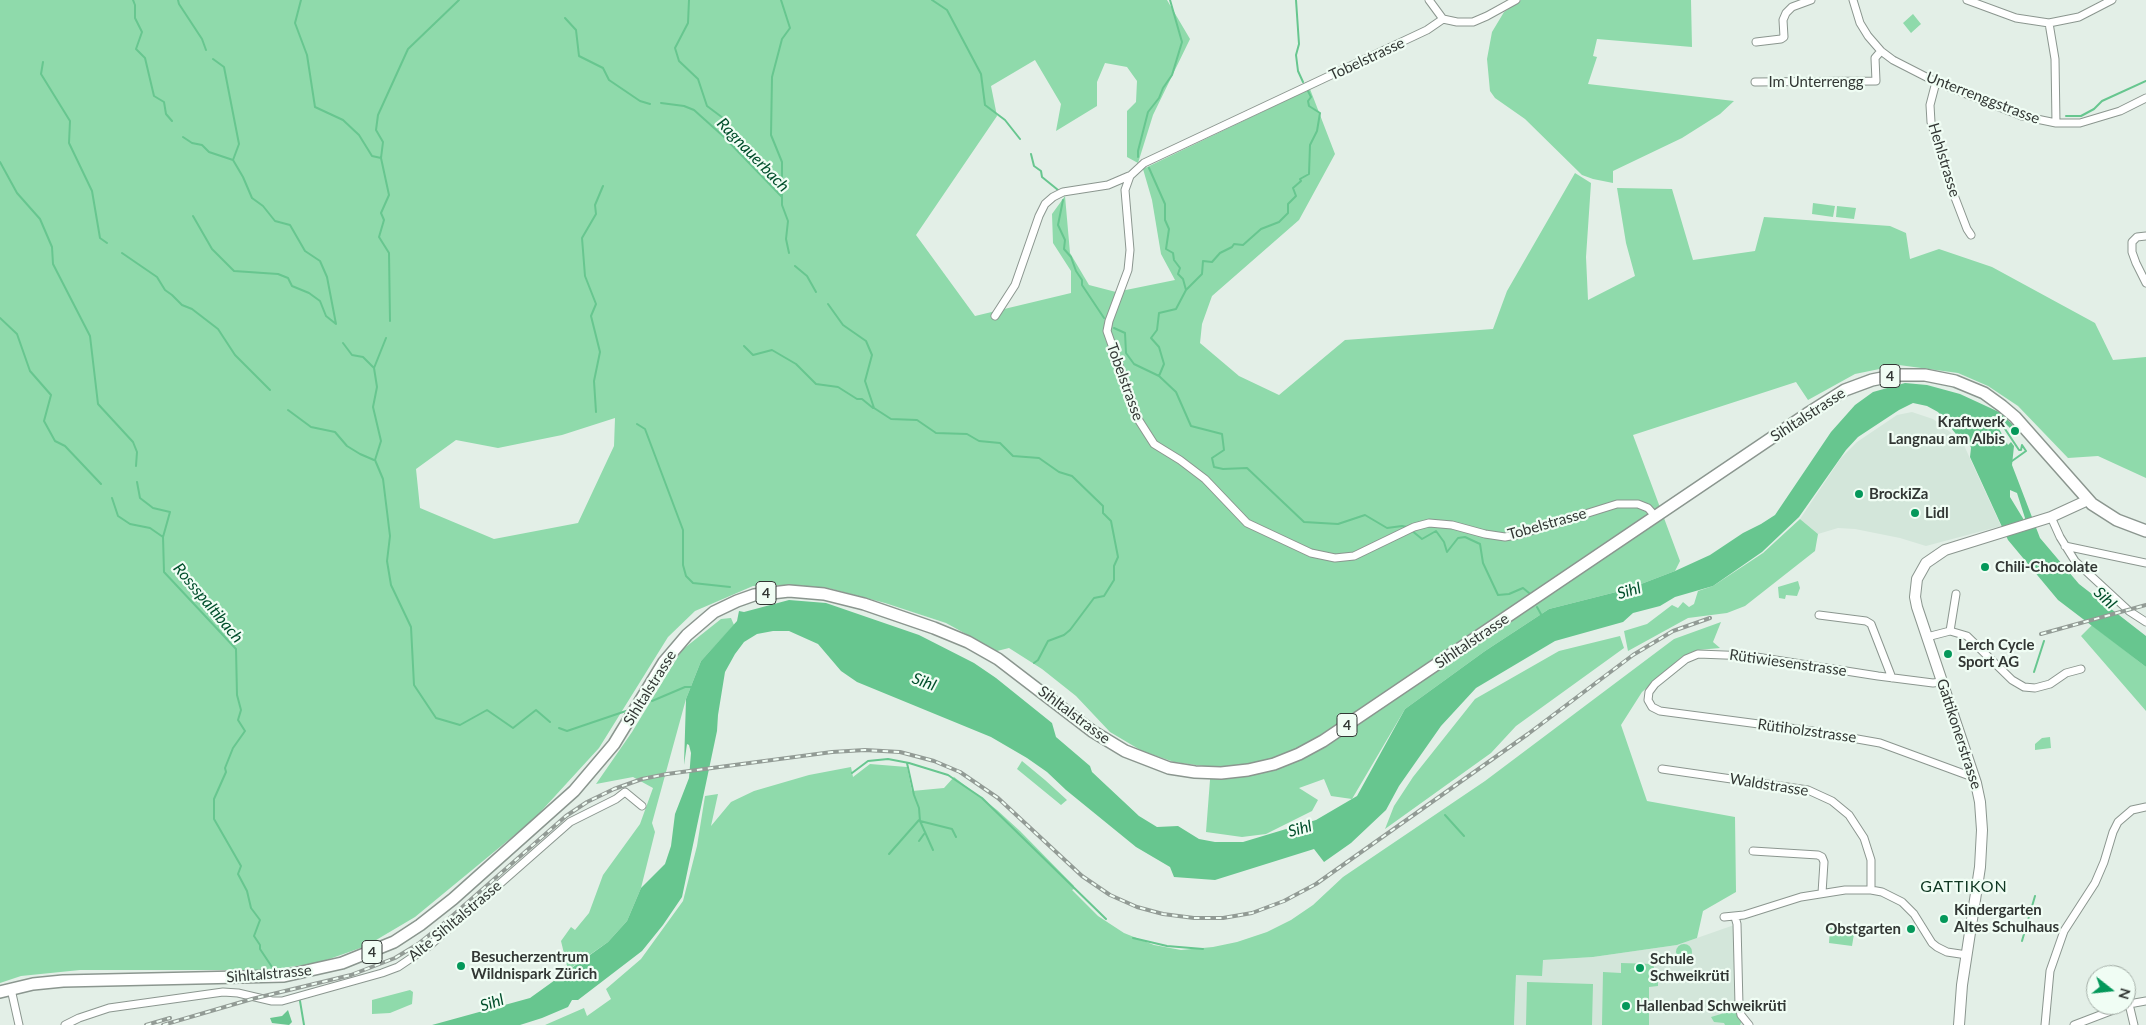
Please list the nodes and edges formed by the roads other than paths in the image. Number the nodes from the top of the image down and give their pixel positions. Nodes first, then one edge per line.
1 (1429, 0) edge
2 (1516, 0) edge
3 (1811, 0) edge
4 (1853, 0) edge
5 (1967, 0) edge
6 (2112, 0) edge
7 (1443, 19) junction
8 (2049, 23) junction
9 (1756, 42) dead end
10 (1881, 51) junction
11 (1755, 82) dead end
12 (1936, 82) junction
13 (2146, 98) edge
14 (2056, 124) junction
15 (1130, 176) junction
16 (1108, 185) junction
17 (1125, 199) junction
18 (1971, 235) dead end
19 (2146, 236) edge
20 (2146, 284) edge
21 (995, 316) dead end
22 (2088, 500) junction
23 (1655, 516) junction
24 (2047, 518) junction
25 (2146, 531) edge
26 (2065, 546) junction
27 (2146, 562) edge
28 (1956, 594) dead end
29 (1818, 615) dead end
30 (2146, 622) edge
31 (1950, 632) junction
32 (1927, 637) junction
33 (2081, 669) dead end
34 (1892, 678) junction
35 (1941, 682) junction
36 (1649, 692) joint
37 (1662, 769) dead end
38 (1973, 774) junction
39 (642, 806) dead end
40 (2146, 806) edge
41 (1753, 851) dead end
42 (1871, 890) junction
43 (1822, 893) junction
44 (1724, 917) dead end
45 (1735, 917) junction
46 (1967, 955) junction
47 (5, 990) edge
48 (2100, 1015) edge
49 (19, 1025) edge
50 (65, 1025) edge
51 (1749, 1025) edge
52 (1959, 1025) edge
53 (2046, 1025) edge
54 (2074, 1025) edge

1 - 7 street
2 - 7 street
3 - 9 street
4 - 10 street, Unterrenggstrasse
5 - 8 street
6 - 8 street
7 - 15 street, Tobelstrasse
8 - 14 street
10 - 11 street, Im Unterrengg
10 - 12 street, Unterrenggstrasse
12 - 14 street, Unterrenggstrasse
12 - 18 street, Hehlstrasse
13 - 14 street, Unterrenggstrasse
15 - 16 street
15 - 17 street, Tobelstrasse
16 - 17 street
16 - 21 street
17 - 23 street, Tobelstrasse
19 - 20 street
22 - 23 main road, Sihltalstrasse / 4
22 - 24 main road, Gattikonerstrasse
22 - 25 main road, Sihltalstrasse / 4
23 - 47 main road, Sihltalstrasse / 4
24 - 26 street
24 - 32 main road, Gattikonerstrasse
26 - 27 street
26 - 30 street
28 - 31 street
29 - 34 street
31 - 32 street
31 - 33 street
32 - 35 main road, Gattikonerstrasse
34 - 35 street, Rütiwiesenstrasse
34 - 36 street, Rütiwiesenstrasse
35 - 38 main road, Gattikonerstrasse
36 - 38 street, Rütiholzstrasse
37 - 42 street, Waldstrasse
38 - 46 main road, Gattikonerstrasse
39 - 50 street, Alte Sihltalstrasse
40 - 53 street
41 - 43 street
42 - 43 street
42 - 46 street
43 - 45 street
44 - 45 street
45 - 51 street
46 - 52 main road, Gattikonerstrasse
47 - 49 street
48 - 54 street

